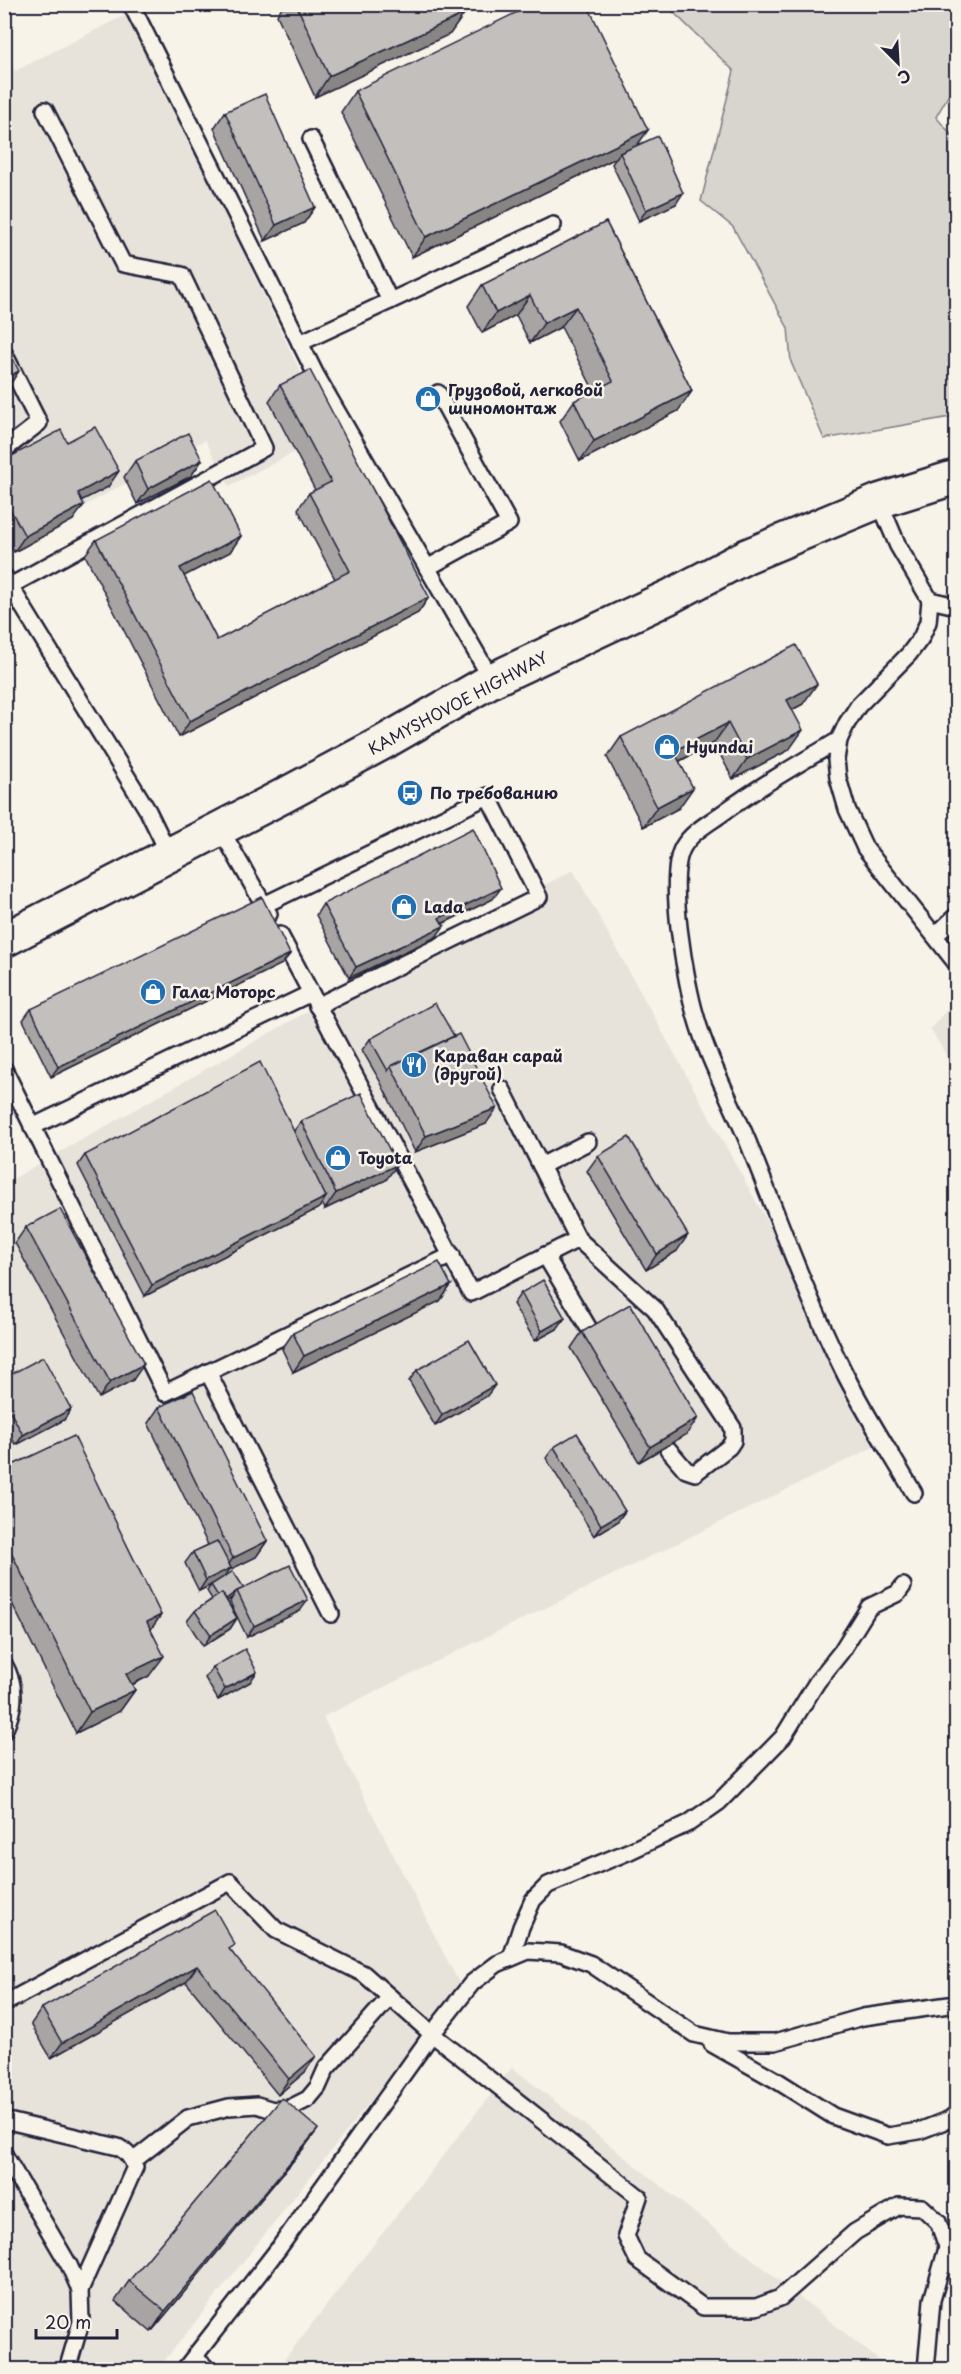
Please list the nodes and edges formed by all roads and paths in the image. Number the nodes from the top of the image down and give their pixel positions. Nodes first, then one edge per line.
1 (131, 4) edge
2 (45, 110) dead end
3 (311, 139) dead end
4 (553, 225) dead end
5 (390, 301) junction
6 (300, 343) junction
7 (4, 354) edge
8 (438, 393) dead end
9 (4, 450) edge
10 (957, 477) edge
11 (879, 501) junction
12 (427, 568) junction
13 (8, 581) edge
14 (930, 600) junction
15 (957, 606) edge
16 (492, 681) junction
17 (839, 740) junction
18 (220, 828) junction
19 (169, 854) junction
20 (264, 906) junction
21 (957, 916) edge
22 (935, 936) junction
23 (4, 940) edge
24 (957, 963) edge
25 (314, 1000) junction
26 (4, 1069) edge
27 (501, 1089) dead end
28 (32, 1127) junction
29 (588, 1142) dead end
30 (541, 1166) junction
31 (578, 1239) junction
32 (452, 1255) junction
33 (545, 1255) junction
34 (588, 1328) edge
35 (208, 1372) junction
36 (668, 1449) edge
37 (914, 1494) dead end
38 (903, 1586) dead end
39 (331, 1614) dead end
40 (4, 1664) edge
41 (4, 1731) edge
42 (511, 1958) junction
43 (390, 1997) junction
44 (9, 2001) dead end
45 (957, 2004) edge
46 (432, 2034) junction
47 (694, 2034) junction
48 (957, 2114) edge
49 (4, 2120) edge
50 (4, 2154) edge
51 (133, 2161) junction
52 (947, 2248) junction
53 (957, 2271) edge
54 (80, 2290) junction
55 (190, 2364) edge
56 (67, 2370) edge
57 (208, 2370) edge
58 (926, 2370) edge

1 - 6 lane
2 - 13 lane
3 - 5 lane
4 - 5 lane
5 - 6 lane
6 - 12 lane
7 - 9 lane
8 - 12 lane
10 - 11 main road, KAMYSHOVOE HIGHWAY
11 - 14 lane
11 - 16 main road, KAMYSHOVOE HIGHWAY
12 - 16 lane
13 - 19 lane
14 - 15 lane
14 - 17 lane
16 - 18 main road, KAMYSHOVOE HIGHWAY
17 - 22 lane
17 - 37 lane
18 - 19 main road, KAMYSHOVOE HIGHWAY
18 - 20 lane
19 - 23 main road, KAMYSHOVOE HIGHWAY
20 - 25 lane
20 - 25 lane
21 - 22 lane
22 - 24 lane
25 - 28 lane
25 - 32 lane
26 - 28 lane
27 - 30 lane
28 - 35 lane
29 - 30 lane
30 - 31 lane
31 - 33 lane
31 - 36 lane
32 - 33 lane
32 - 35 lane
33 - 34 lane
35 - 39 lane
38 - 42 lane
40 - 41 lane
42 - 46 lane
42 - 47 lane
43 - 44 lane
43 - 46 lane
43 - 51 lane
45 - 47 lane
46 - 52 lane
46 - 55 lane
47 - 48 lane
49 - 51 lane
50 - 54 lane
51 - 54 lane
52 - 53 lane
52 - 58 lane
54 - 56 lane
55 - 57 lane

